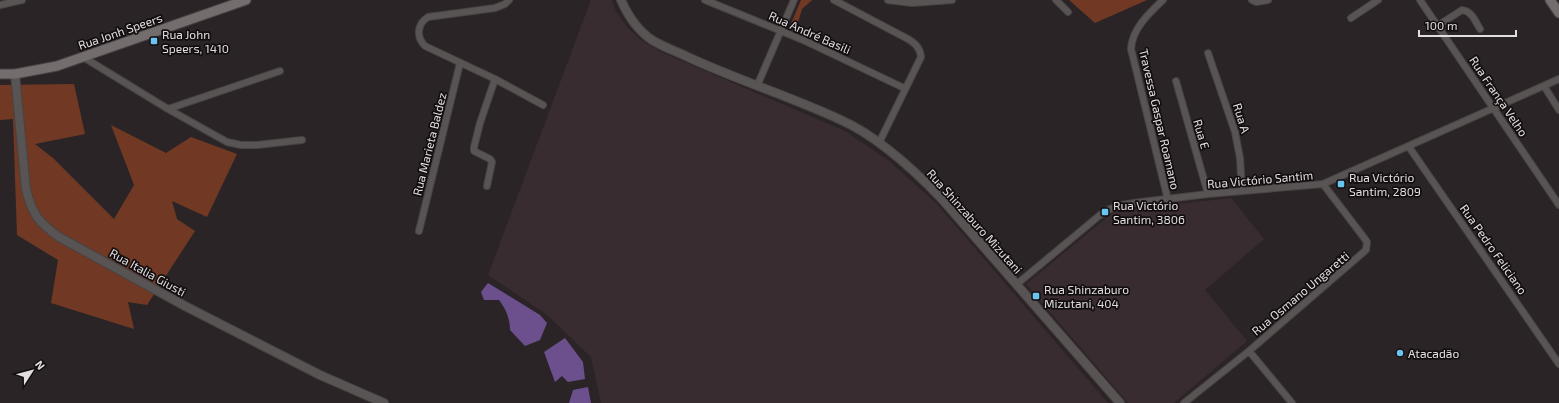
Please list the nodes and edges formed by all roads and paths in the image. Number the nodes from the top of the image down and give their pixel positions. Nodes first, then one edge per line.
1 (22, 0) edge
2 (246, 0) edge
3 (509, 0) edge
4 (621, 0) edge
5 (705, 0) edge
6 (794, 0) edge
7 (834, 0) edge
8 (888, 0) edge
9 (952, 0) edge
10 (1056, 0) edge
11 (1163, 0) edge
12 (1252, 0) edge
13 (1268, 0) edge
14 (1378, 0) edge
15 (1420, 0) edge
16 (1550, 0) edge
17 (0, 5) edge
18 (1068, 12) dead end
19 (1559, 13) edge
20 (1351, 18) dead end
21 (1438, 26) junction
22 (1480, 29) dead end
23 (781, 30) junction
24 (1208, 53) dead end
25 (83, 57) junction
26 (460, 63) junction
27 (280, 71) dead end
28 (0, 74) edge
29 (15, 74) junction
30 (496, 79) junction
31 (1559, 79) edge
32 (1176, 81) dead end
33 (757, 86) junction
34 (1544, 86) junction
35 (904, 88) junction
36 (543, 105) dead end
37 (1493, 107) junction
38 (168, 109) junction
39 (1559, 110) edge
40 (302, 140) dead end
41 (879, 143) junction
42 (1410, 147) junction
43 (1323, 184) junction
44 (487, 186) dead end
45 (1242, 191) junction
46 (1208, 194) junction
47 (1168, 200) junction
48 (1559, 205) edge
49 (419, 231) dead end
50 (1017, 284) junction
51 (1249, 351) junction
52 (1559, 364) edge
53 (384, 403) edge
54 (1120, 403) edge
55 (1184, 403) edge
56 (1292, 403) edge

1 - 17 street
2 - 25 main road, Rua Jonh Speers
3 - 26 street
4 - 33 street, Rua Shinzaburo Mizutani
5 - 23 street, Rua André Basili
6 - 23 street
7 - 35 street
8 - 9 street
10 - 18 street
11 - 47 street, Travessa Gaspar Roamano
12 - 13 street
14 - 20 street
15 - 21 street, Rua França Velho
16 - 19 main road
21 - 22 street
21 - 37 street, Rua França Velho
23 - 33 street
23 - 35 street, Rua André Basili
24 - 45 street, Rua A
25 - 29 main road, Rua Jonh Speers
25 - 38 street
26 - 30 street
26 - 49 street, Rua Marieta Baldez
27 - 38 street
28 - 29 main road, Rua Jonh Speers
29 - 53 street, Rua Italia Giusti
30 - 36 street
30 - 44 street
31 - 34 street, Rua Victório Santim
32 - 46 street, Rua E
33 - 41 street, Rua Shinzaburo Mizutani
34 - 37 street, Rua Victório Santim
34 - 39 street
35 - 41 street
37 - 42 street, Rua Victório Santim
37 - 48 street, Rua França Velho
38 - 40 street
41 - 50 street, Rua Shinzaburo Mizutani
42 - 43 street, Rua Victório Santim
42 - 52 street, Rua Pedro Feliciano
43 - 45 street, Rua Victório Santim
43 - 51 street, Rua Osmano Ungaretti
45 - 46 street, Rua Victório Santim
46 - 47 street, Rua Victório Santim
47 - 50 street, Rua Victório Santim
50 - 54 street, Rua Shinzaburo Mizutani
51 - 55 street, Rua Osmano Ungaretti
51 - 56 street

